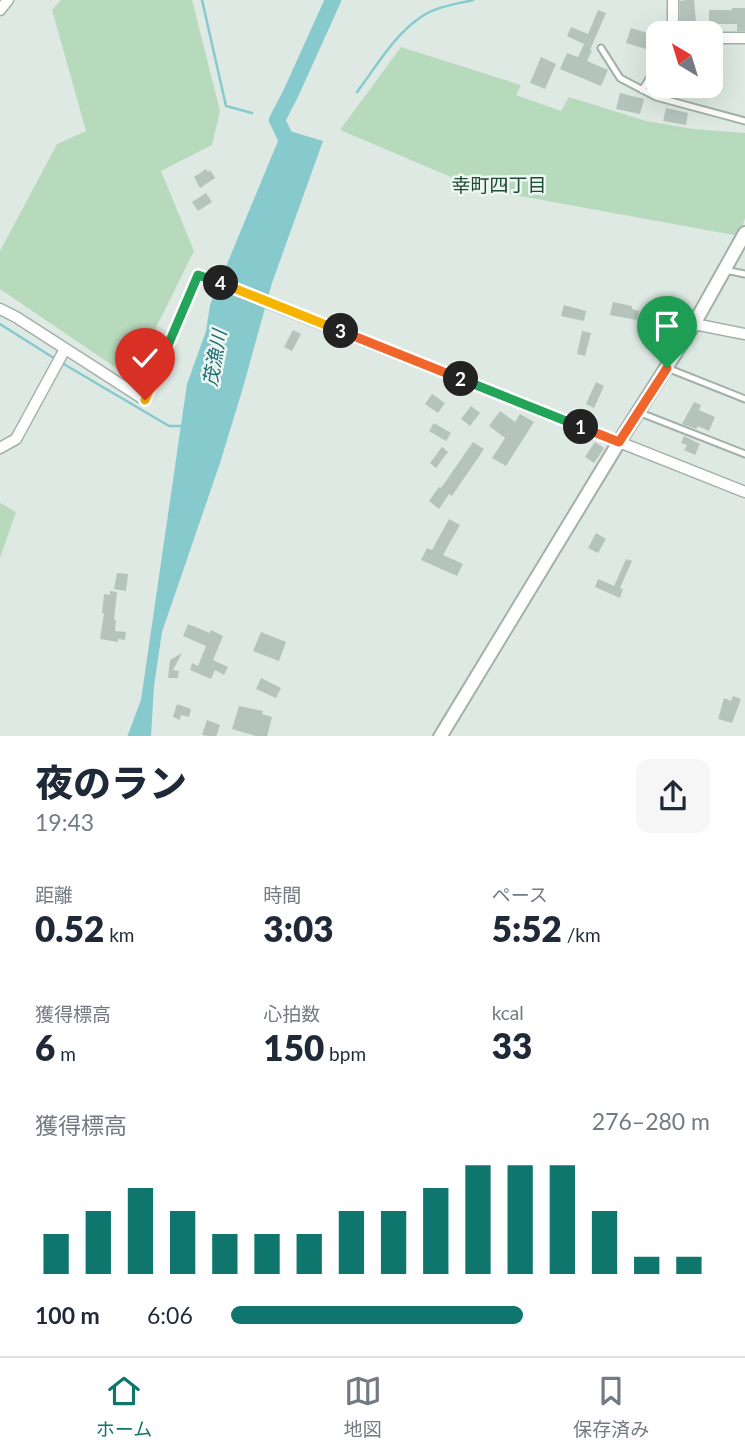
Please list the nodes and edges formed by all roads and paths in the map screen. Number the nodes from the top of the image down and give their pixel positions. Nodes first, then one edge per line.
1 (8, 0) edge
2 (673, 0) edge
3 (0, 10) edge
4 (673, 21) edge
5 (723, 38) edge
6 (745, 38) edge
7 (601, 48) dead end
8 (646, 84) edge
9 (642, 90) junction
10 (745, 121) edge
11 (745, 233) edge
12 (725, 270) junction
13 (745, 274) edge
14 (0, 310) edge
15 (694, 324) junction
16 (745, 334) edge
17 (61, 356) junction
18 (667, 368) junction
19 (745, 399) edge
20 (638, 412) junction
21 (619, 442) junction
22 (0, 448) edge
23 (745, 454) edge
24 (745, 492) edge
25 (441, 736) edge

1 - 3 street
2 - 4 street
5 - 6 street
7 - 9 lane
8 - 9 lane
9 - 10 lane
11 - 12 street
12 - 13 lane
12 - 15 street
14 - 17 street
15 - 16 street
15 - 18 street
17 - 21 street
17 - 22 street
18 - 19 lane
18 - 20 street
20 - 21 street
20 - 23 lane
21 - 24 street
21 - 25 street

